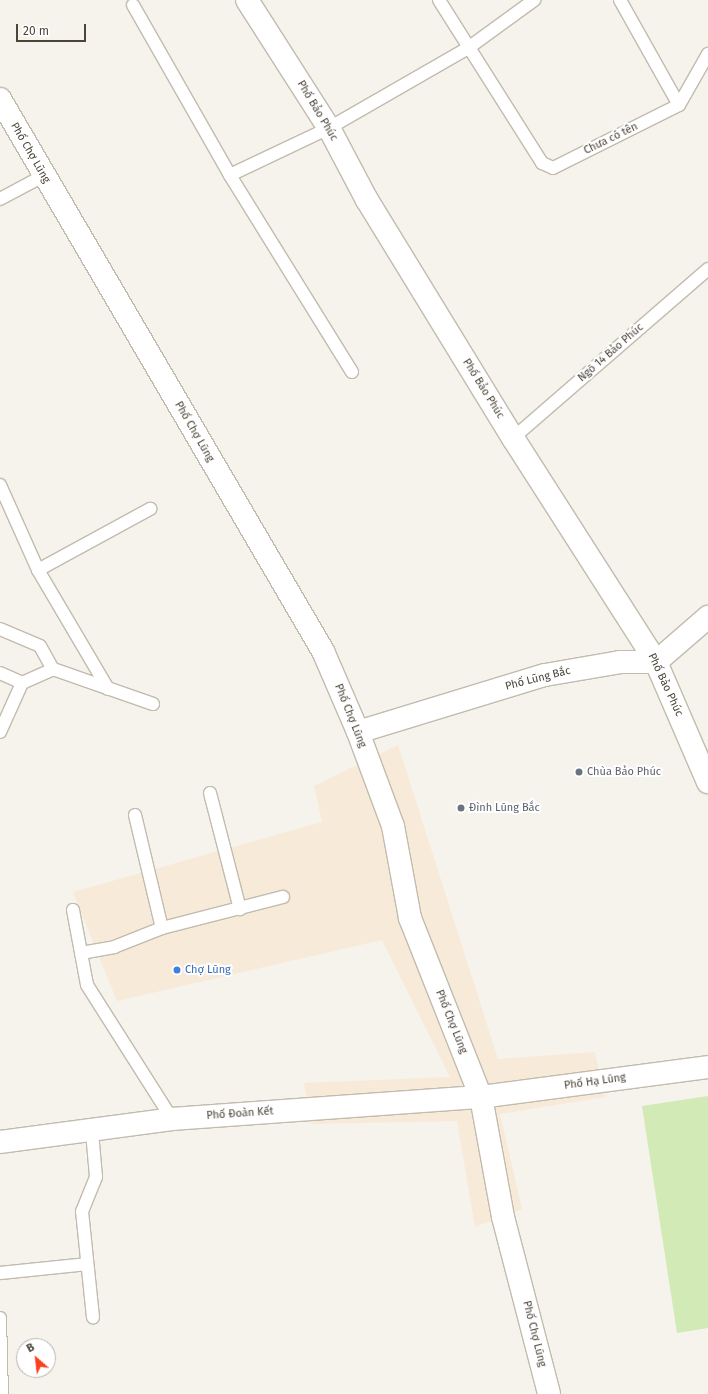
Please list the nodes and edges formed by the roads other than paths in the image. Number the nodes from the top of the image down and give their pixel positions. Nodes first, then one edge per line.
1 (247, 0) edge
2 (439, 0) edge
3 (534, 0) edge
4 (620, 0) edge
5 (133, 4) dead end
6 (468, 48) junction
7 (708, 54) edge
8 (0, 99) edge
9 (679, 105) junction
10 (328, 128) junction
11 (230, 175) junction
12 (43, 176) junction
13 (0, 199) edge
14 (708, 269) edge
15 (352, 372) dead end
16 (514, 438) junction
17 (0, 485) edge
18 (150, 509) dead end
19 (38, 570) junction
20 (708, 617) edge
21 (0, 629) edge
22 (656, 662) junction
23 (53, 669) junction
24 (0, 673) edge
25 (22, 683) junction
26 (108, 689) junction
27 (153, 704) dead end
28 (0, 732) edge
29 (358, 732) junction
30 (708, 782) edge
31 (210, 793) dead end
32 (135, 815) dead end
33 (283, 897) dead end
34 (240, 908) junction
35 (73, 910) dead end
36 (162, 928) junction
37 (81, 953) junction
38 (708, 1066) edge
39 (481, 1097) junction
40 (172, 1119) junction
41 (92, 1132) junction
42 (0, 1142) edge
43 (87, 1264) junction
44 (0, 1273) edge
45 (93, 1317) dead end
46 (0, 1318) edge
47 (2, 1394) edge
48 (549, 1394) edge

1 - 10 street, Phố Bảo Phúc
2 - 6 lane
3 - 6 lane
4 - 9 lane
5 - 11 lane
6 - 9 lane, Chưa có tên
6 - 10 lane
7 - 9 lane
8 - 12 street, Phố Chợ Lũng
10 - 11 lane
10 - 16 street, Phố Bảo Phúc
11 - 15 lane
12 - 13 lane
12 - 29 street, Phố Chợ Lũng
14 - 16 lane, Ngõ 14 Bảo Phúc
16 - 22 street, Phố Bảo Phúc
17 - 19 lane
18 - 19 lane
19 - 26 lane
20 - 22 street
21 - 23 lane
22 - 29 street, Phố Lũng Bắc
22 - 30 street, Phố Bảo Phúc
23 - 25 lane
23 - 26 lane
24 - 25 lane
25 - 28 lane
26 - 27 lane
29 - 39 street, Phố Chợ Lũng
31 - 34 lane
32 - 36 lane
33 - 34 lane
34 - 36 lane
35 - 37 lane
36 - 37 lane
37 - 40 lane
38 - 39 street, Phố Hạ Lũng
39 - 40 street, Phố Đoàn Kết
39 - 48 street, Phố Chợ Lũng
40 - 41 street, Phố Đoàn Kết
41 - 42 street, Phố Đoàn Kết
41 - 43 lane
43 - 44 lane
43 - 45 lane
46 - 47 lane

